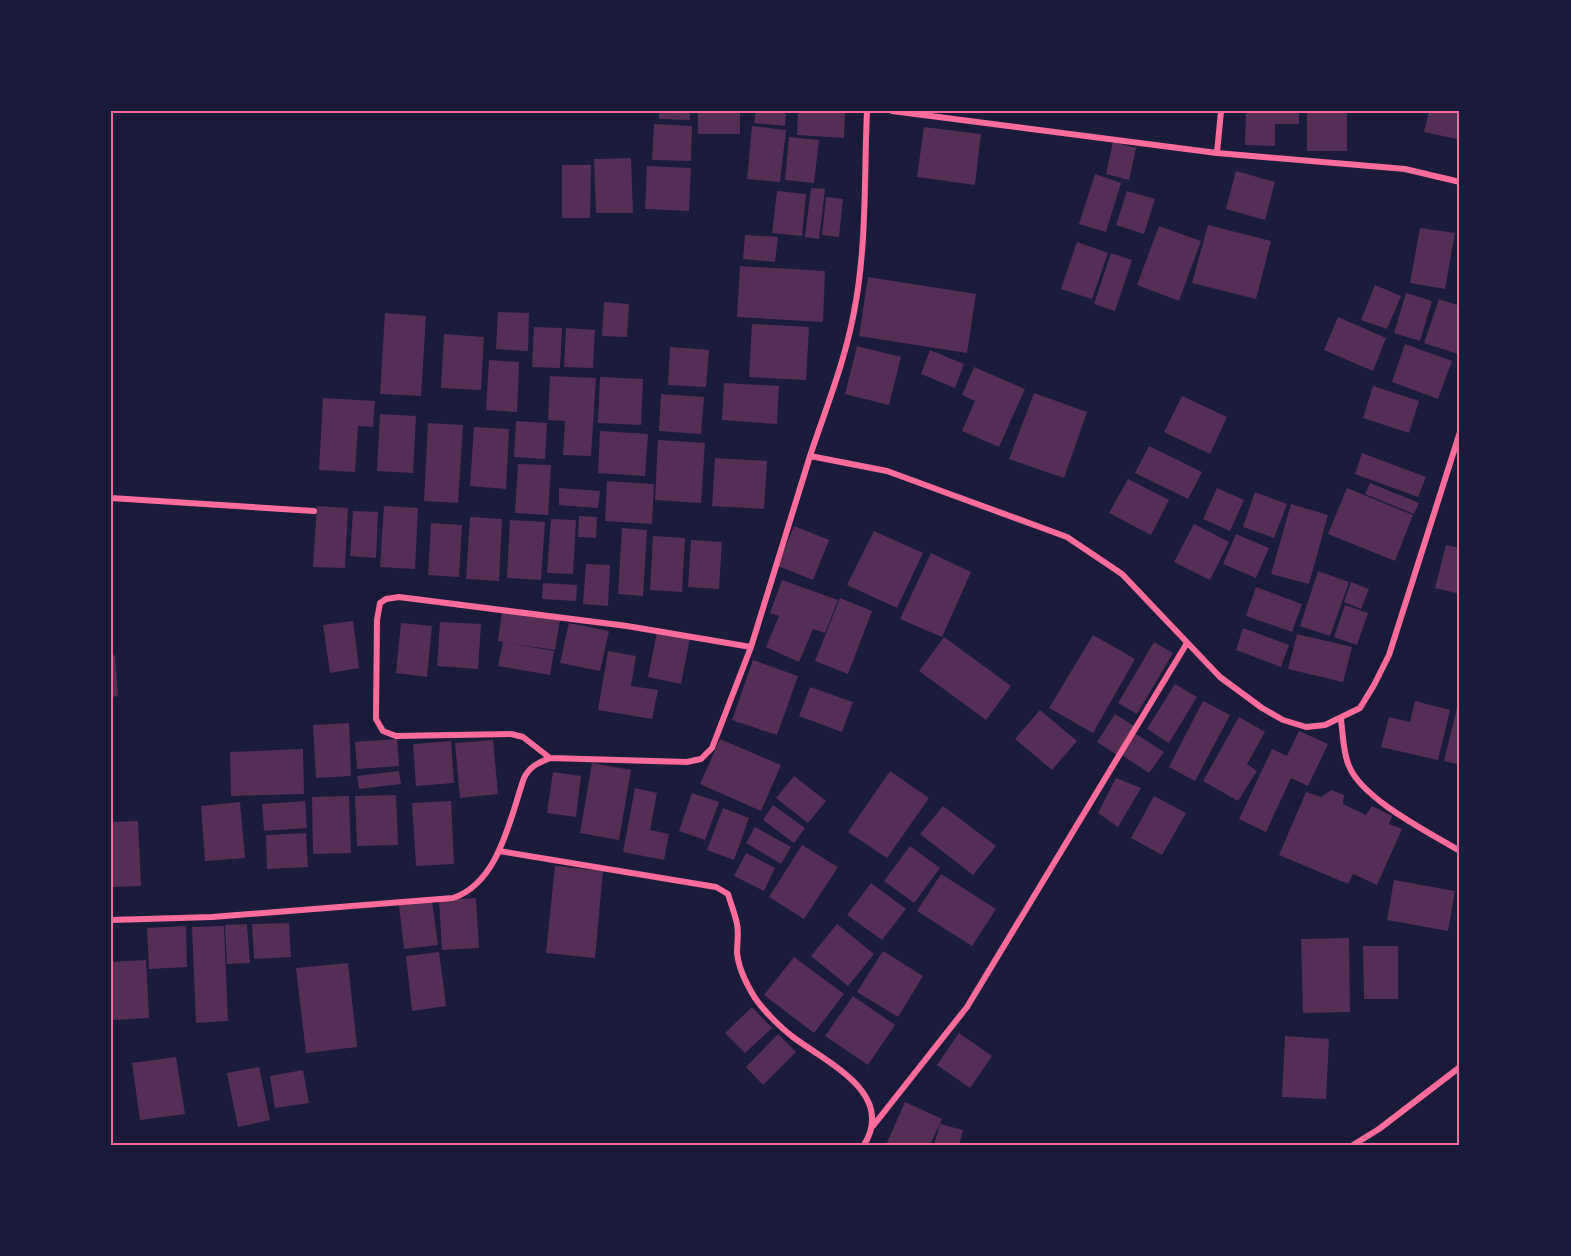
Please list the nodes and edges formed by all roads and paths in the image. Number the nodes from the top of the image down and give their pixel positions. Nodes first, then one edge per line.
1 (867, 111) edge
2 (892, 111) edge
3 (1221, 111) edge
4 (1217, 153) junction
5 (1460, 182) edge
6 (1460, 432) edge
7 (810, 456) junction
8 (111, 498) edge
9 (314, 511) dead end
10 (1187, 643) junction
11 (751, 647) junction
12 (1341, 720) junction
13 (550, 758) junction
14 (499, 850) junction
15 (1460, 851) edge
16 (111, 920) edge
17 (1460, 1067) edge
18 (873, 1126) junction
19 (864, 1145) edge
20 (1353, 1145) edge

1 - 7 street
2 - 4 street
3 - 4 street
4 - 5 street
6 - 12 street
7 - 10 street
7 - 11 street
8 - 9 street
10 - 12 street
10 - 18 street
11 - 13 street
11 - 13 street
12 - 15 street
13 - 14 street
14 - 16 street
14 - 18 street
17 - 20 street
18 - 19 street

